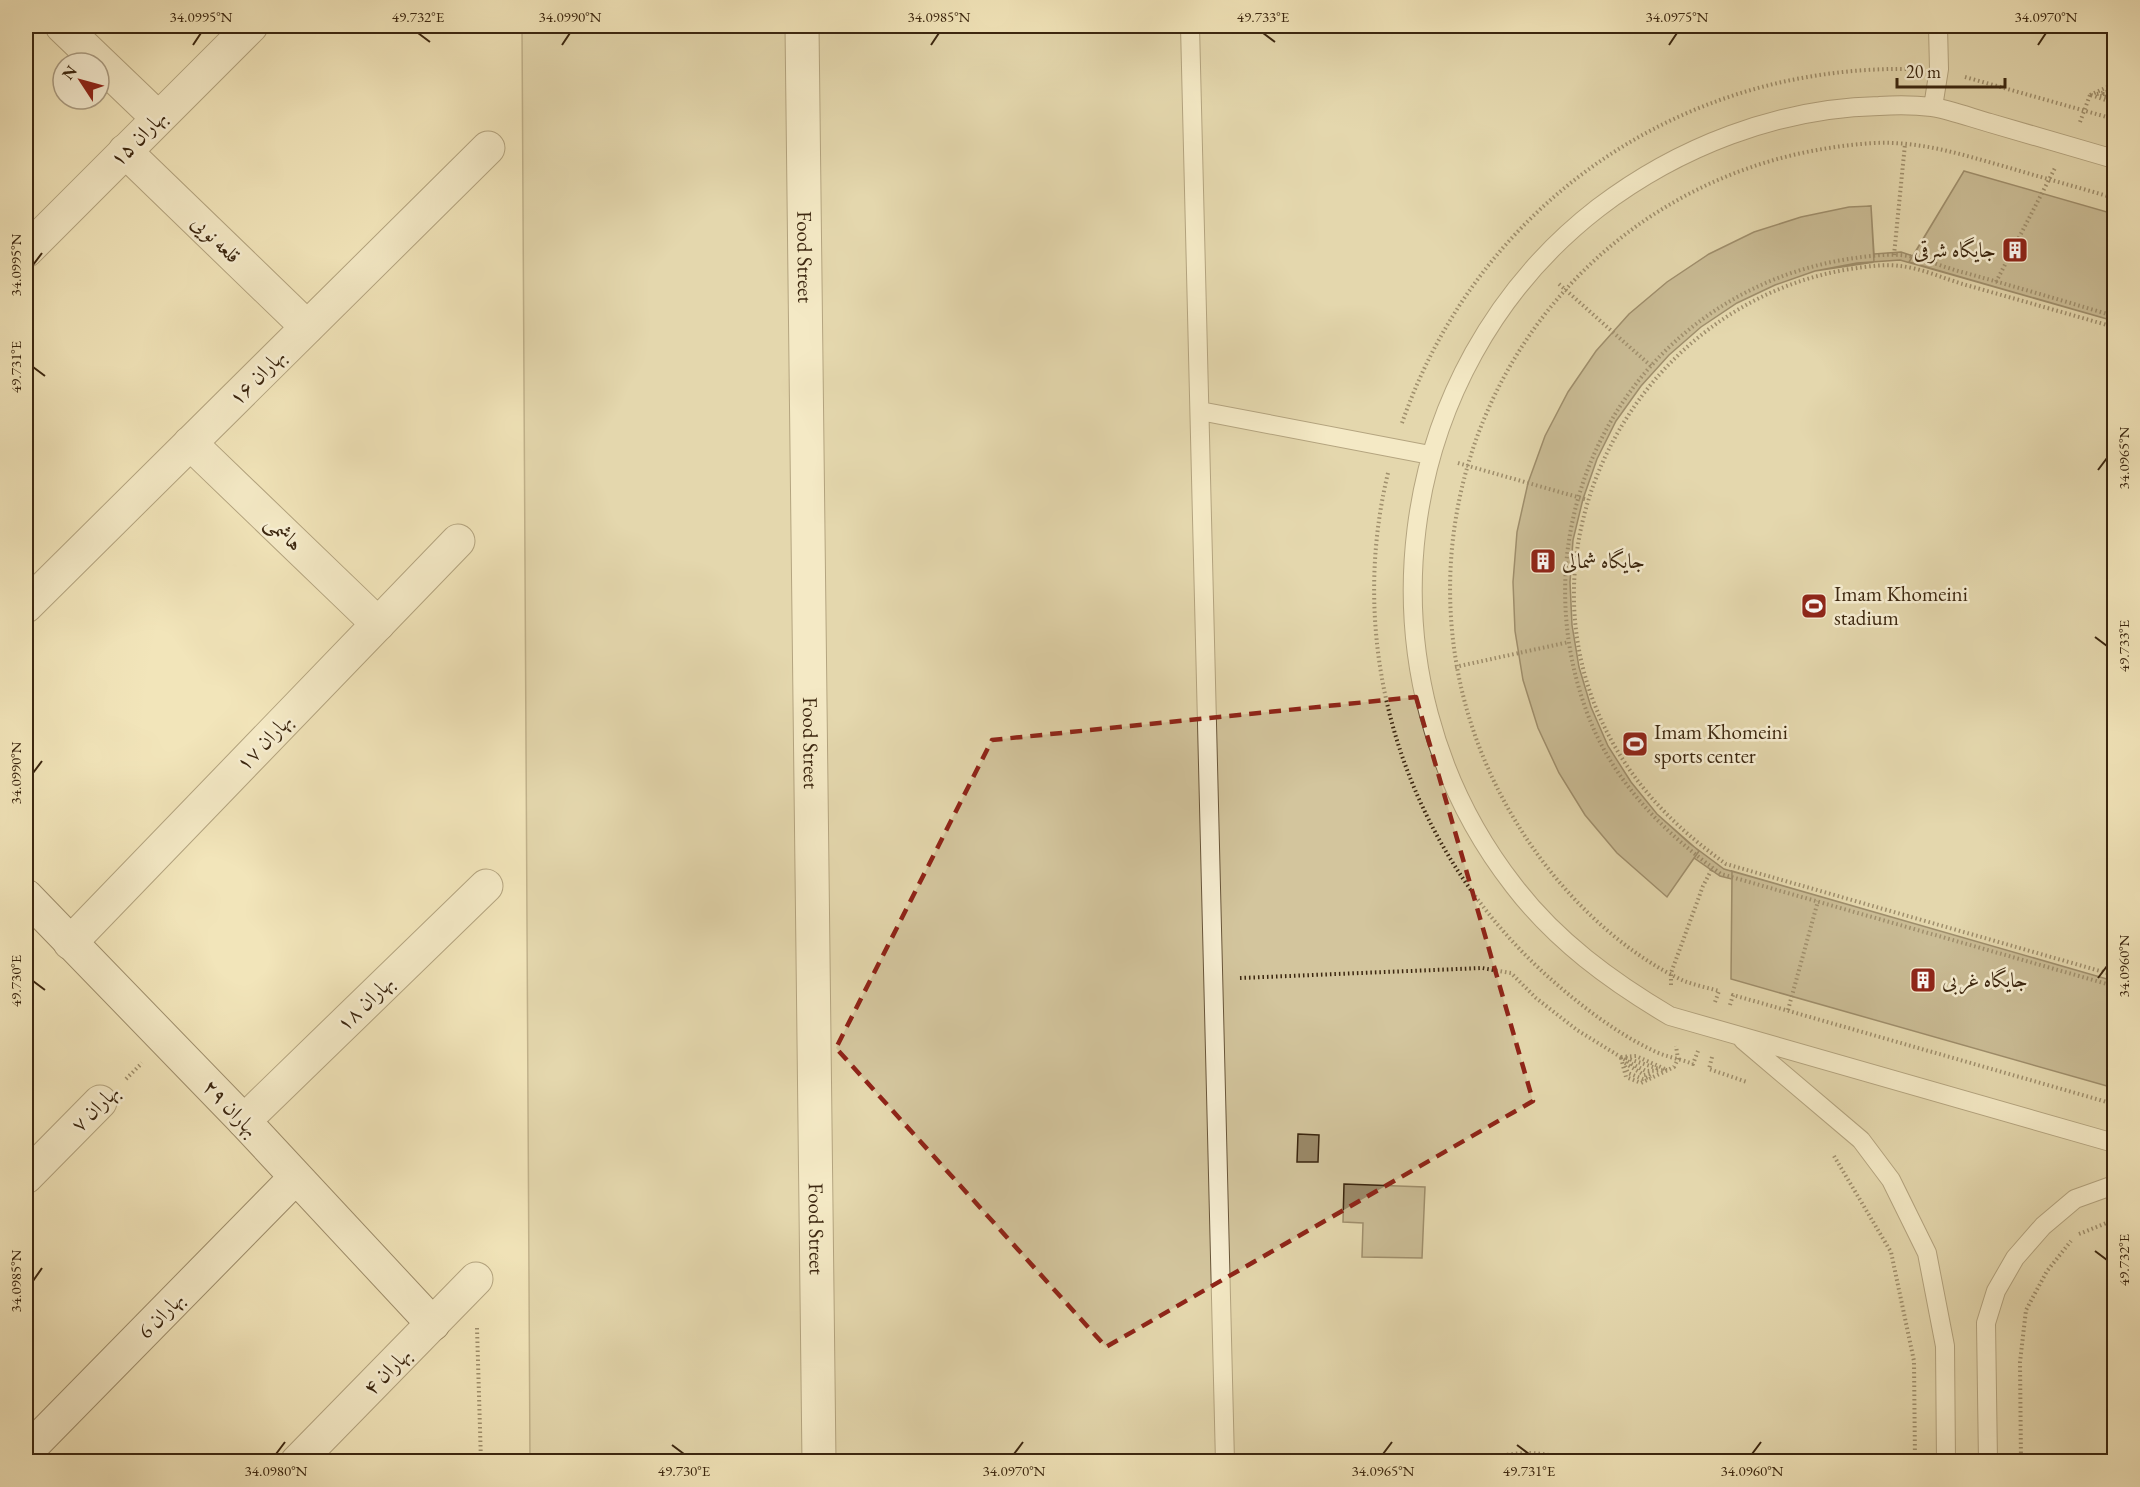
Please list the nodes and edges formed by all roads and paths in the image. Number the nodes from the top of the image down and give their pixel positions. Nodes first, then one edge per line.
1 (62, 26) edge
2 (251, 26) edge
3 (802, 26) edge
4 (1190, 26) edge
5 (1938, 26) edge
6 (1939, 69) junction
7 (2115, 91) edge
8 (2090, 95) junction
9 (2115, 103) edge
10 (1933, 107) junction
11 (2086, 111) junction
12 (158, 118) junction
13 (2115, 119) edge
14 (1905, 144) junction
15 (2068, 145) junction
16 (488, 148) dead end
17 (125, 151) junction
18 (2115, 159) edge
19 (2049, 179) junction
20 (2115, 198) edge
21 (1509, 239) junction
22 (26, 251) edge
23 (1894, 255) junction
24 (1537, 264) junction
25 (1996, 282) junction
26 (1565, 290) junction
27 (2115, 316) edge
28 (307, 327) junction
29 (2115, 327) edge
30 (1651, 366) junction
31 (1200, 411) junction
32 (190, 443) junction
33 (1394, 448) junction
34 (1430, 455) junction
35 (1467, 466) junction
36 (1588, 500) junction
37 (458, 541) dead end
38 (26, 606) edge
39 (378, 624) junction
40 (1569, 642) junction
41 (1456, 667) junction
42 (1419, 675) junction
43 (1383, 683) junction
44 (1713, 867) junction
45 (486, 886) dead end
46 (26, 896) edge
47 (1818, 901) junction
48 (70, 943) junction
49 (1671, 973) junction
50 (2115, 975) edge
51 (1214, 979) junction
52 (2115, 986) edge
53 (1719, 991) dead end
54 (1733, 995) dead end
55 (1788, 1010) junction
56 (1737, 1035) junction
57 (167, 1041) junction
58 (1621, 1057) junction
59 (1693, 1064) dead end
60 (1709, 1069) dead end
61 (1668, 1070) junction
62 (1752, 1083) dead end
63 (100, 1102) joint
64 (2115, 1104) edge
65 (244, 1121) junction
66 (2115, 1143) edge
67 (1833, 1154) dead end
68 (26, 1177) edge
69 (296, 1177) junction
70 (2115, 1185) edge
71 (2115, 1221) edge
72 (476, 1279) joint
73 (433, 1324) junction
74 (26, 1452) edge
75 (297, 1461) edge
76 (481, 1461) edge
77 (819, 1461) edge
78 (1226, 1461) edge
79 (1481, 1461) edge
80 (1574, 1461) edge
81 (1915, 1461) edge
82 (1946, 1461) edge
83 (1988, 1461) edge
84 (2021, 1461) edge

1 - 12 street
2 - 12 street, بهاران ۱۵
3 - 77 street, Food Street
4 - 31 lane
5 - 6 lane
6 - 10 lane
6 - 11 path
6 - 21 path
7 - 8 path
7 - 8 path
8 - 9 path
8 - 11 path
10 - 15 lane
10 - 24 lane
11 - 13 path
11 - 15 path
12 - 17 street, بهاران ۱۵
14 - 19 path
14 - 23 path
14 - 26 path
15 - 18 lane
15 - 19 path
16 - 28 street, بهاران ۱۶
17 - 22 street, بهاران ۱۵
17 - 28 street, قلعه نویی
19 - 20 path
19 - 25 path
21 - 24 path
21 - 33 path
23 - 25 path
23 - 30 path
24 - 26 path
24 - 34 lane
25 - 27 path
26 - 30 path
26 - 35 path
28 - 32 street, بهاران ۱۶
29 - 36 path
30 - 40 path
31 - 33 lane
31 - 51 lane
32 - 38 street, بهاران ۱۶
32 - 39 street, هاشمی
33 - 34 lane
33 - 43 path
34 - 35 path
34 - 42 lane
35 - 36 path
35 - 41 path
36 - 50 path
37 - 39 street, بهاران ۱۷
39 - 48 street, بهاران ۱۷
40 - 41 path
40 - 44 path
41 - 42 path
41 - 49 path
42 - 43 path
42 - 56 lane
43 - 59 path
44 - 47 path
44 - 49 path
45 - 65 street, بهاران ۱۸
46 - 48 street, بهاران ۲۹
47 - 52 path
47 - 55 path
48 - 57 street, بهاران ۲۹
49 - 53 path
51 - 58 path
51 - 78 lane
54 - 55 path
55 - 64 path
56 - 66 lane
56 - 82 lane
57 - 63 path, بهاران ۷
57 - 65 street, بهاران ۲۹
58 - 61 path
58 - 61 path
58 - 61 path
60 - 62 path
63 - 68 street, بهاران ۷
65 - 69 street, بهاران ۲۹
67 - 81 path
69 - 73 street, بهاران ۲۹
69 - 74 street, بهاران 6
70 - 83 lane
71 - 84 path
72 - 73 street, بهاران ۴
72 - 76 path
73 - 75 street, بهاران ۴
79 - 80 path

